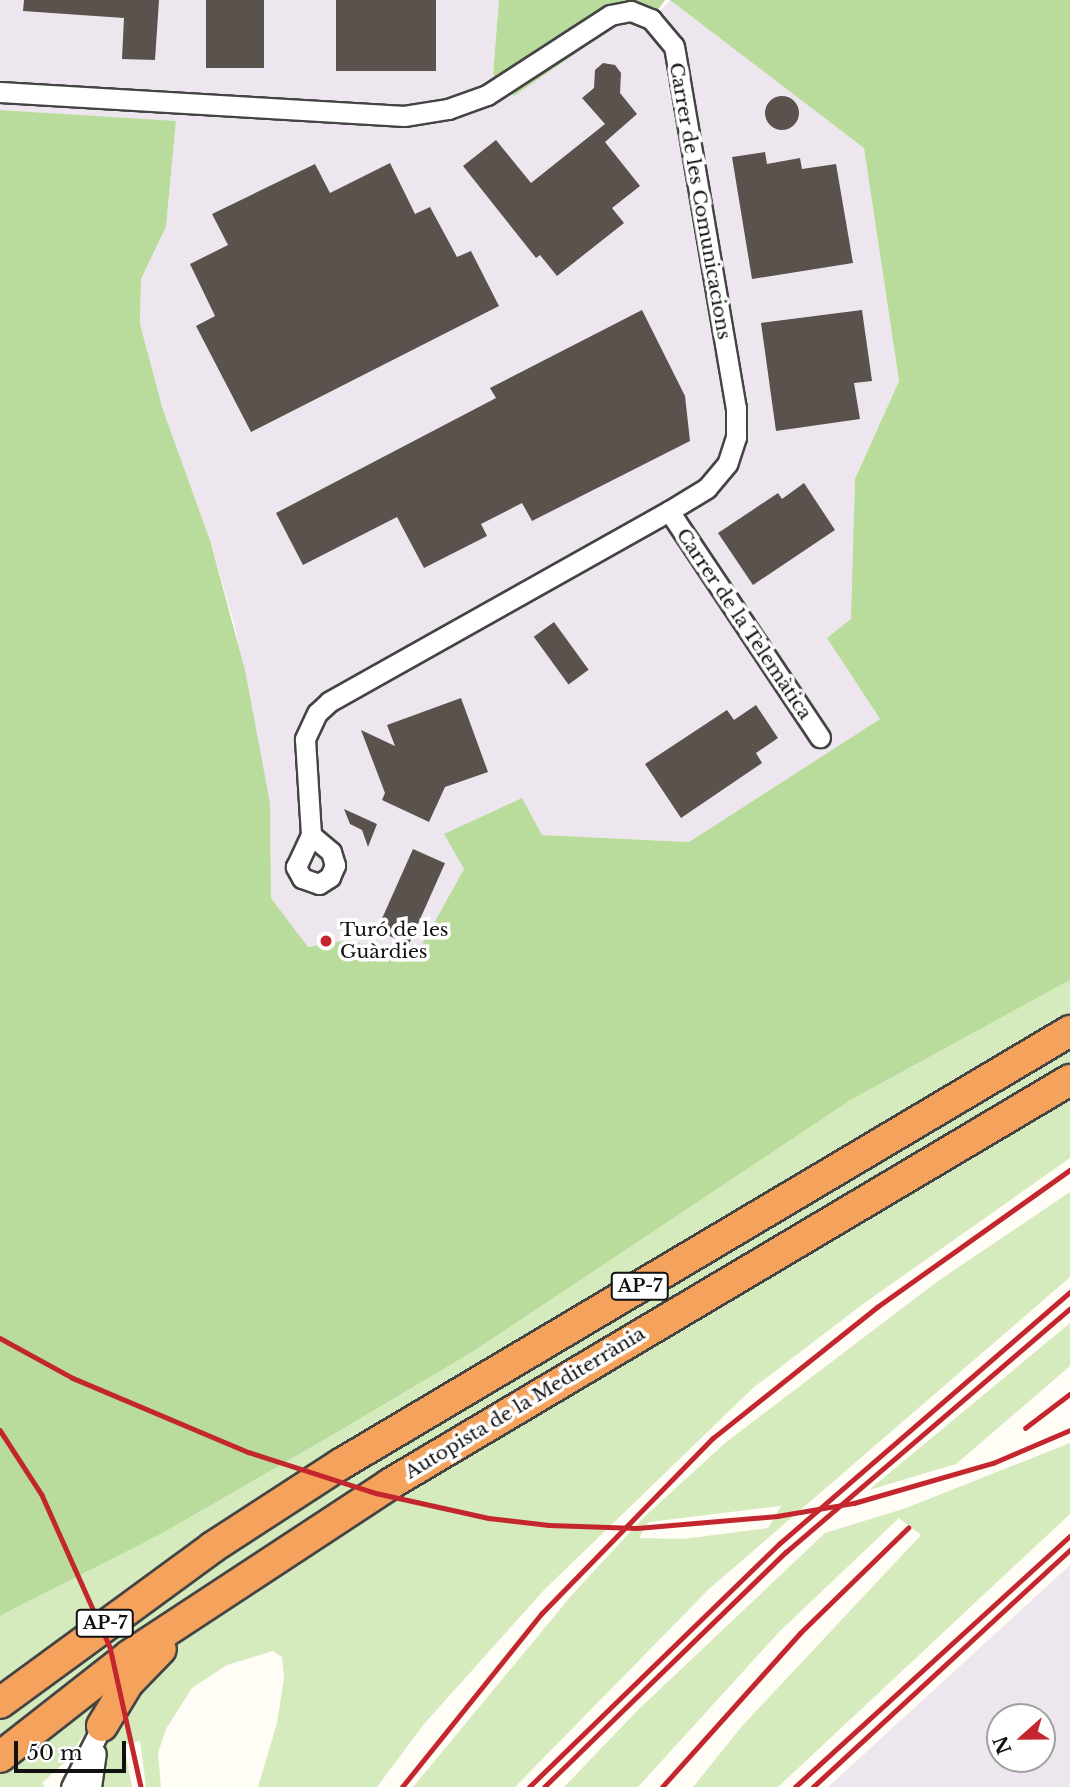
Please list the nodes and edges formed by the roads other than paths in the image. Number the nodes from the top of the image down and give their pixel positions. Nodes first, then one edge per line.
1 (0, 92) edge
2 (669, 511) junction
3 (820, 737) dead end
4 (311, 835) dead end
5 (1070, 1031) edge
6 (1070, 1080) edge
7 (213, 1546) junction
8 (195, 1611) junction
9 (0, 1677) edge
10 (0, 1703) edge
11 (102, 1726) junction
12 (0, 1757) edge
13 (71, 1787) edge
14 (92, 1787) edge

1 - 2 street, Carrer de les Comunicacions
2 - 3 street, Carrer de la Telemàtica
2 - 4 street, Carrer de les Comunicacions
5 - 7 highway, AP-7
6 - 8 highway, Autopista de la Mediterrània / AP-7
7 - 9 highway
7 - 10 highway, AP-7
8 - 11 highway
8 - 12 highway, Autopista de la Mediterrània / AP-7
11 - 13 street
11 - 14 street

